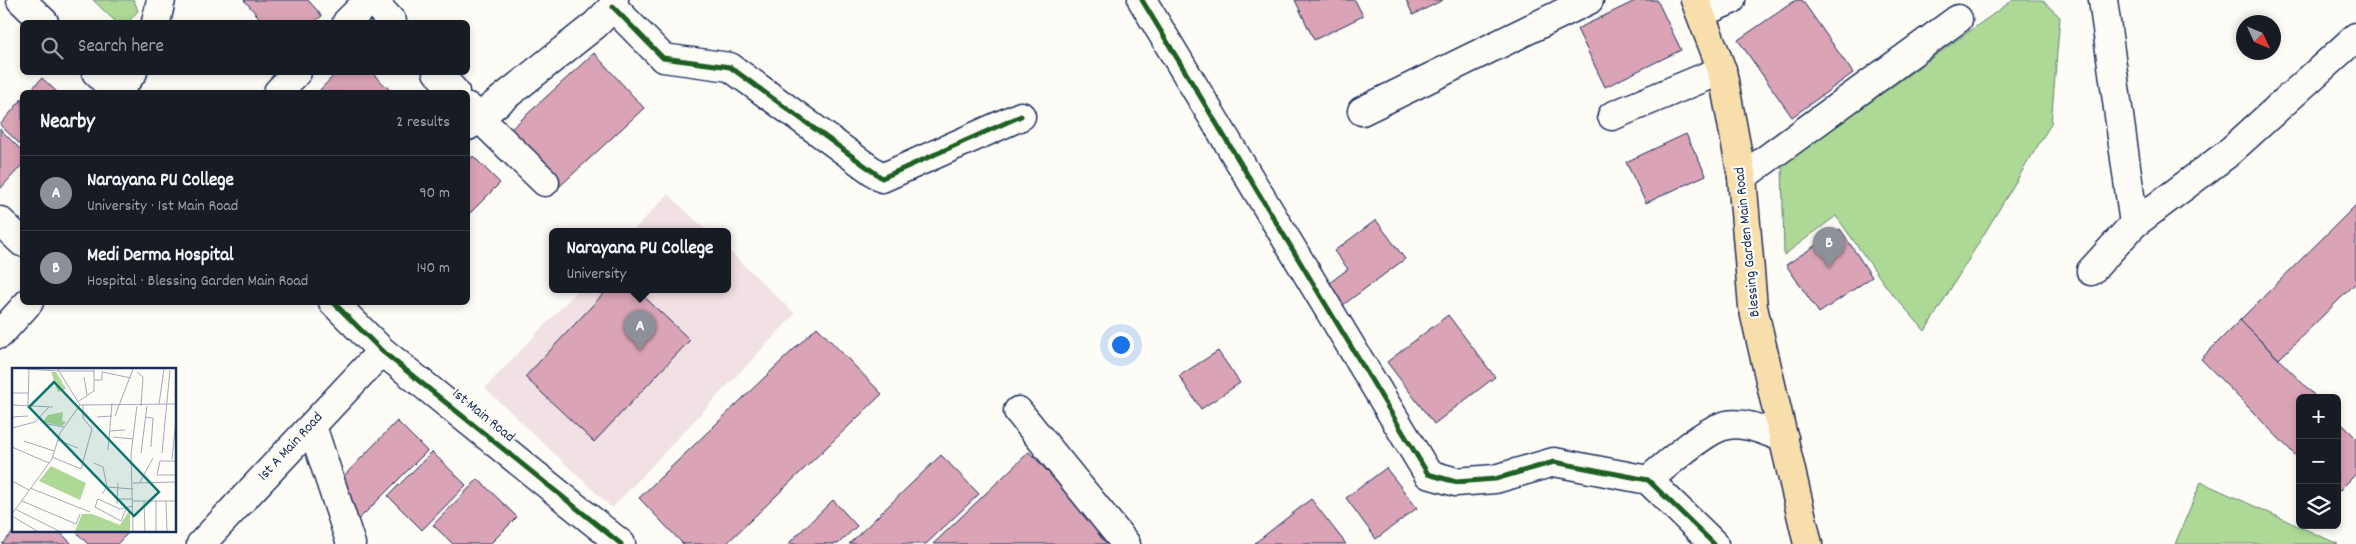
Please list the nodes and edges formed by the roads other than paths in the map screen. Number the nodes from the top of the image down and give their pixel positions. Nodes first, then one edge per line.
1 (21, 0) edge
2 (161, 0) edge
3 (371, 0) edge
4 (1142, 0) edge
5 (1589, 0) edge
6 (1732, 0) edge
7 (2102, 0) edge
8 (613, 3) edge
9 (1698, 7) edge
10 (1958, 19) dead end
11 (42, 20) edge
12 (156, 20) edge
13 (349, 20) edge
14 (390, 20) edge
15 (2356, 37) edge
16 (1722, 70) junction
17 (99, 75) edge
18 (131, 75) edge
19 (294, 75) edge
20 (440, 75) edge
21 (115, 90) edge
22 (119, 90) edge
23 (280, 90) edge
24 (452, 90) edge
25 (1362, 111) dead end
26 (470, 116) edge
27 (1021, 116) dead end
28 (1612, 116) dead end
29 (1742, 177) junction
30 (545, 182) dead end
31 (0, 221) edge
32 (2134, 224) junction
33 (20, 240) edge
34 (2091, 271) dead end
35 (26, 305) edge
36 (336, 305) edge
37 (0, 334) edge
38 (382, 351) junction
39 (1018, 411) dead end
40 (312, 426) junction
41 (1784, 438) junction
42 (1648, 480) junction
43 (200, 544) edge
44 (351, 544) edge
45 (621, 544) edge
46 (1126, 544) edge
47 (1714, 544) edge
48 (1808, 544) edge

1 - 11 street
2 - 12 street
3 - 13 street
3 - 14 street
4 - 42 street
5 - 25 street
6 - 9 street
7 - 32 street
8 - 26 street
8 - 27 street
9 - 16 main road, Blessing Garden Main Road
10 - 29 street
15 - 32 street
16 - 28 street
16 - 29 main road, Blessing Garden Main Road
17 - 21 street
18 - 22 street
19 - 23 street
20 - 24 street
26 - 30 street
29 - 41 main road, Blessing Garden Main Road
31 - 33 street
32 - 34 street
35 - 37 street
36 - 38 street, 1st Main Road
38 - 40 street, 1st A Main Road
38 - 45 street, 1st Main Road
39 - 46 street
40 - 43 street, 1st A Main Road
40 - 44 street
41 - 42 street
41 - 48 main road, Blessing Garden Main Road
42 - 47 street

